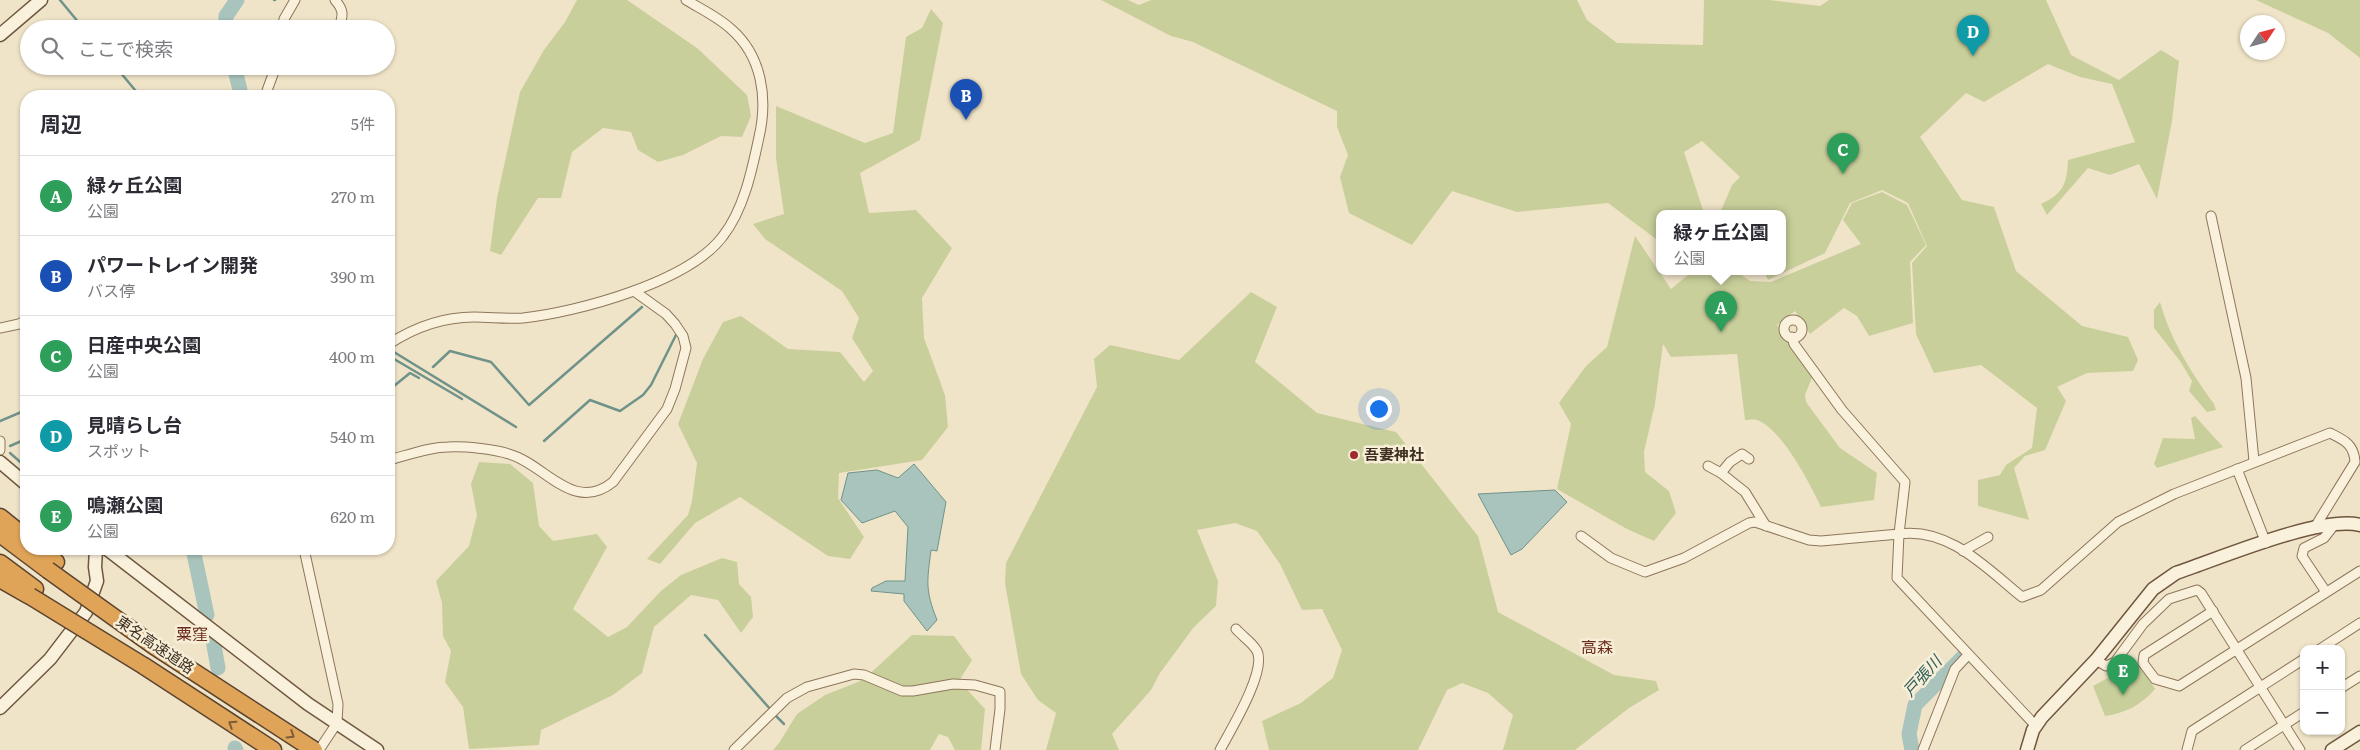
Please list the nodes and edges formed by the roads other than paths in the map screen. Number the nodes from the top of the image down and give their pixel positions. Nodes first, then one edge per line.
1 (41, 0) edge
2 (295, 0) edge
3 (335, 0) edge
4 (686, 0) edge
5 (284, 20) edge
6 (341, 20) edge
7 (0, 36) edge
8 (273, 75) edge
9 (267, 90) edge
10 (2211, 216) dead end
11 (634, 291) junction
12 (20, 323) edge
13 (0, 328) edge
14 (1792, 338) dead end
15 (395, 340) edge
16 (0, 441) edge
17 (0, 450) edge
18 (395, 459) edge
19 (1749, 459) dead end
20 (2254, 461) junction
21 (0, 462) edge
22 (1708, 466) dead end
23 (2237, 469) junction
24 (1721, 473) junction
25 (20, 479) edge
26 (0, 517) edge
27 (2336, 524) junction
28 (2360, 525) edge
29 (1766, 526) junction
30 (2315, 527) junction
31 (20, 533) edge
32 (0, 534) edge
33 (1899, 534) junction
34 (1581, 536) dead end
35 (1988, 537) dead end
36 (2266, 543) junction
37 (20, 546) edge
38 (1963, 551) junction
39 (34, 555) edge
40 (44, 555) edge
41 (96, 555) edge
42 (115, 555) edge
43 (305, 555) edge
44 (0, 563) edge
45 (52, 566) junction
46 (2360, 571) edge
47 (0, 579) edge
48 (2326, 592) junction
49 (32, 593) junction
50 (2213, 611) junction
51 (2360, 624) edge
52 (1236, 629) dead end
53 (2326, 645) edge
54 (2237, 650) junction
55 (1968, 655) junction
56 (2096, 660) junction
57 (2300, 662) edge
58 (2360, 676) edge
59 (2345, 685) edge
60 (2261, 687) junction
61 (0, 708) edge
62 (2300, 715) edge
63 (337, 723) junction
64 (2284, 725) junction
65 (2035, 726) junction
66 (2360, 732) edge
67 (274, 750) edge
68 (314, 750) edge
69 (319, 750) edge
70 (377, 750) edge
71 (734, 750) edge
72 (995, 750) edge
73 (1220, 750) edge
74 (1924, 750) edge
75 (2027, 750) edge
76 (2187, 750) edge
77 (2245, 750) edge
78 (2300, 750) edge
79 (2332, 750) edge

1 - 7 street
2 - 5 street
3 - 6 street
4 - 11 street
8 - 9 street
10 - 20 street
11 - 15 street
11 - 18 street
12 - 13 street
14 - 33 street
16 - 17 street
19 - 24 street
20 - 23 street
20 - 30 street
21 - 25 street
22 - 24 street
23 - 36 street
23 - 38 street
24 - 29 street
26 - 31 highway
27 - 28 street
27 - 30 street
27 - 48 street
29 - 33 street
29 - 34 street
30 - 36 street
32 - 37 highway, 東名高速道路
33 - 38 street
33 - 55 street
35 - 38 street
36 - 56 street
39 - 45 highway, 東名高速道路
40 - 45 highway
41 - 61 street
42 - 63 street
43 - 63 street
44 - 49 highway
45 -> 68 highway, 東名高速道路, bridge
46 - 48 street
47 - 49 highway
48 - 54 street
67 -> 49 highway, 東名高速道路, bridge
50 - 54 street
50 - 54 street
50 - 56 street
51 - 53 street
52 - 73 street
54 - 60 street
55 - 65 street
55 - 74 street
56 - 65 street
57 - 60 street
58 - 59 street
60 - 64 street
60 - 76 street
62 - 64 street
63 - 69 street
63 - 70 street
64 - 77 street
64 - 78 street
65 - 75 street
66 - 79 street
71 - 72 street

